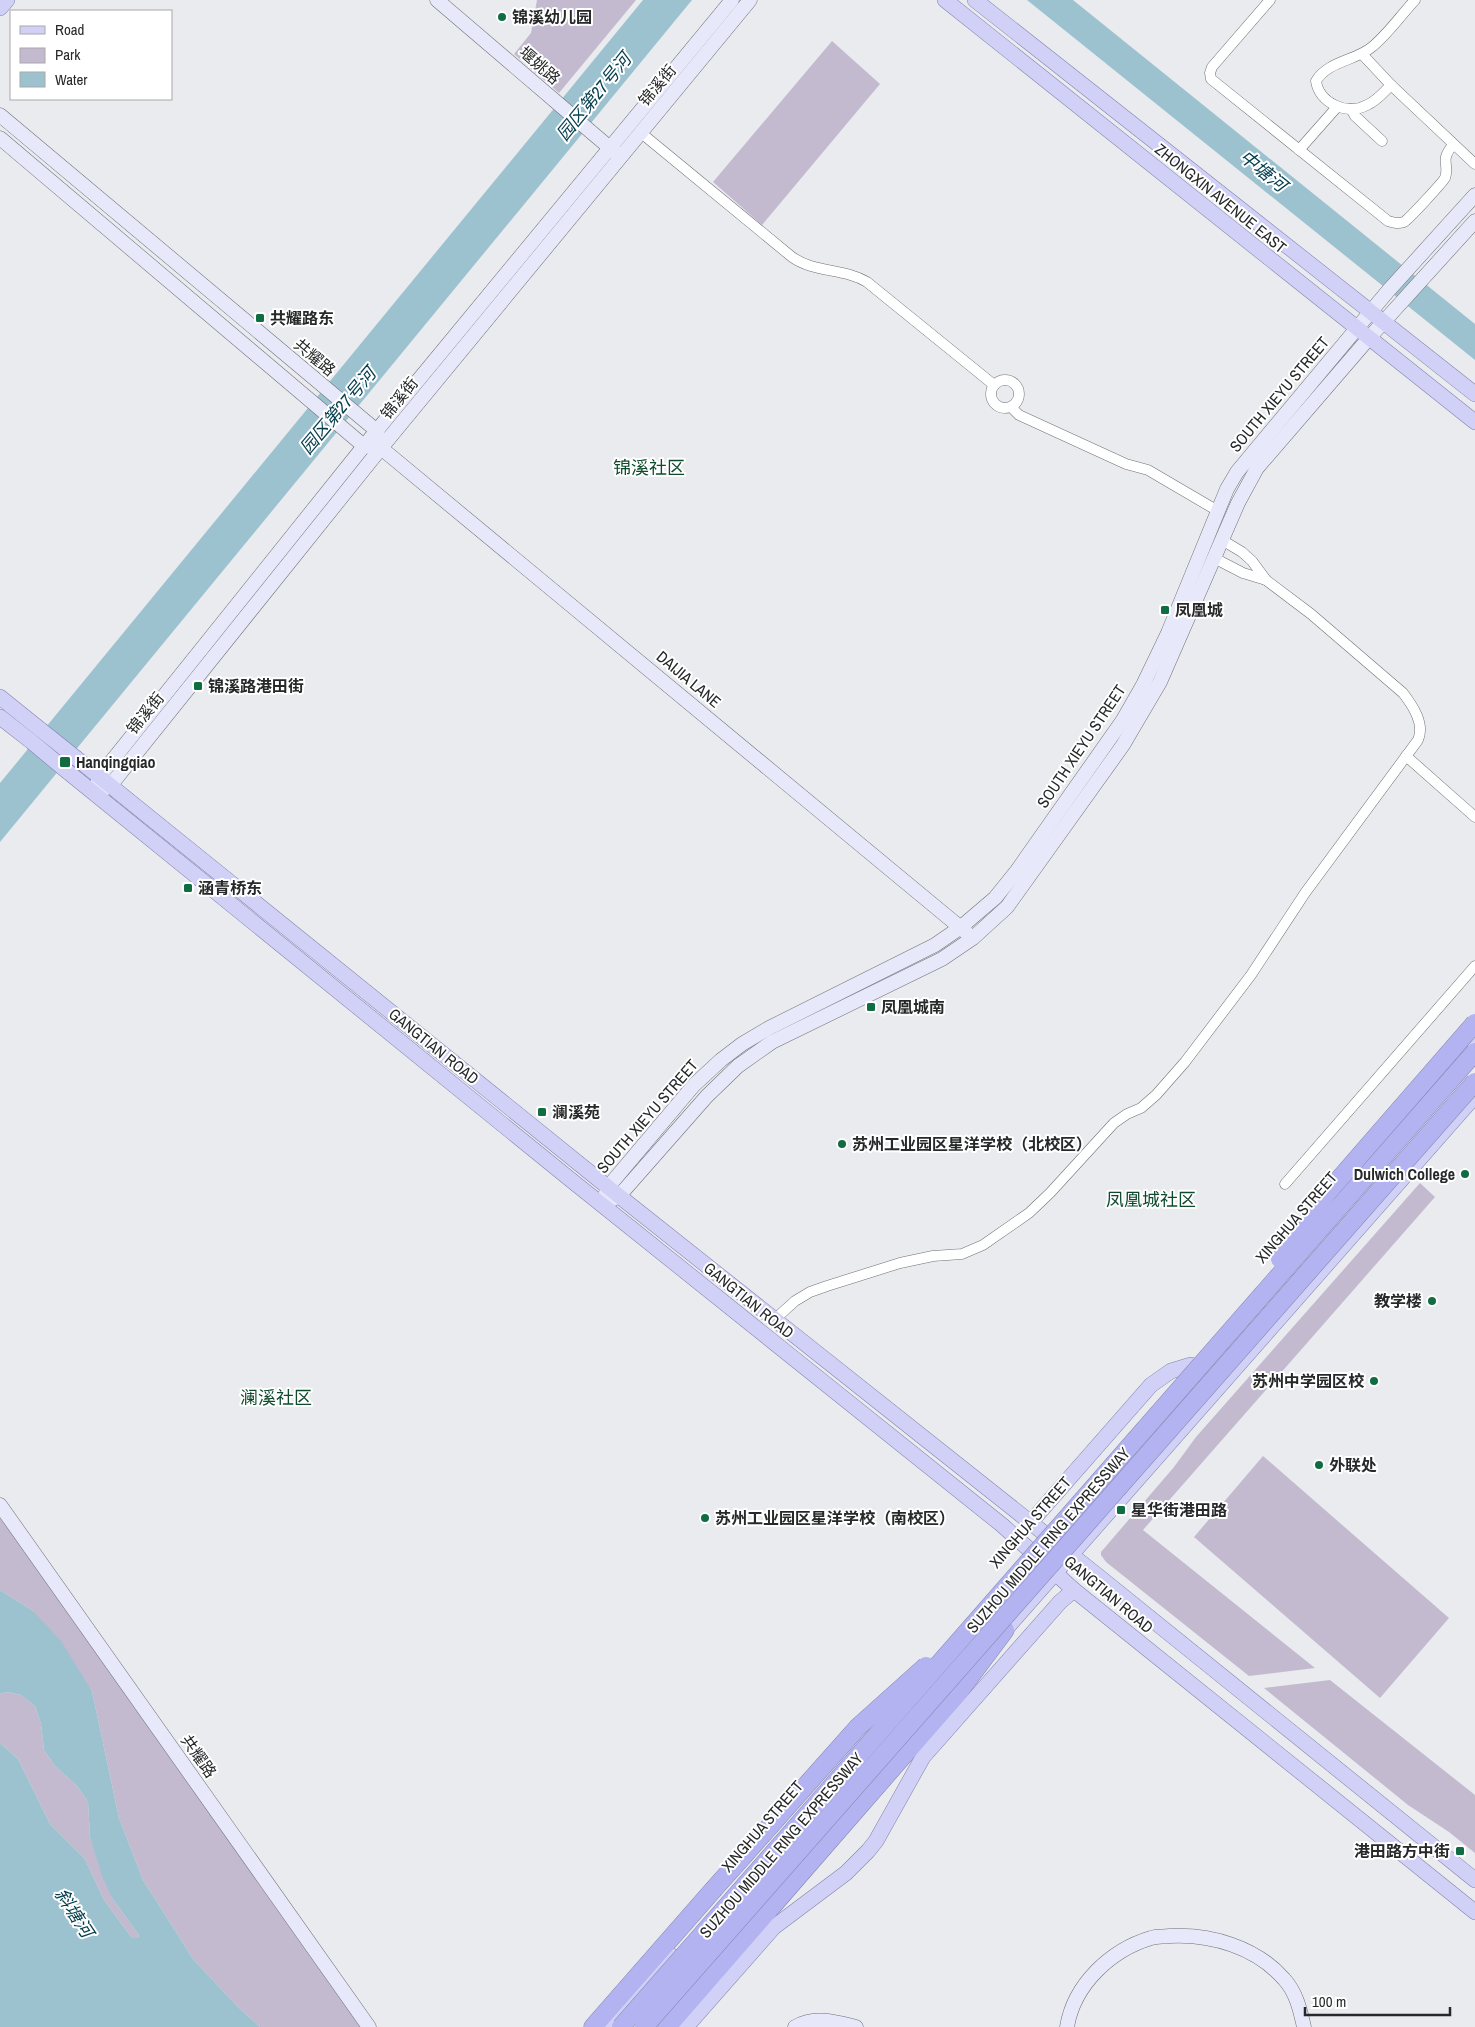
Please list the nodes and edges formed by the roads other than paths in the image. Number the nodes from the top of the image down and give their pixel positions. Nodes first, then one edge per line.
1 (7, 0) edge
2 (437, 0) edge
3 (732, 0) edge
4 (750, 0) edge
5 (945, 0) edge
6 (975, 0) edge
7 (1270, 0) edge
8 (1414, 0) edge
9 (0, 8) edge
10 (1362, 54) junction
11 (1391, 85) junction
12 (1336, 107) junction
13 (1351, 109) junction
14 (0, 115) edge
15 (640, 132) junction
16 (0, 138) edge
17 (1382, 141) dead end
18 (1454, 145) junction
19 (1299, 150) junction
20 (615, 153) junction
21 (1475, 164) edge
22 (1475, 195) edge
23 (1475, 221) edge
24 (1370, 312) junction
25 (1384, 322) junction
26 (1356, 329) junction
27 (1369, 338) junction
28 (994, 385) junction
29 (1475, 394) edge
30 (1011, 407) junction
31 (1475, 422) edge
32 (376, 431) junction
33 (364, 446) junction
34 (381, 448) junction
35 (1218, 512) junction
36 (1222, 540) junction
37 (1214, 558) junction
38 (1266, 580) junction
39 (0, 698) edge
40 (0, 717) edge
41 (36, 736) junction
42 (1406, 756) junction
43 (105, 781) junction
44 (94, 793) junction
45 (1475, 817) edge
46 (961, 927) junction
47 (973, 938) junction
48 (1475, 966) edge
49 (1475, 1022) edge
50 (1475, 1039) edge
51 (1475, 1052) edge
52 (1475, 1082) edge
53 (1475, 1096) edge
54 (1285, 1184) dead end
55 (614, 1192) junction
56 (602, 1205) junction
57 (774, 1320) junction
58 (1222, 1339) junction
59 (1192, 1365) junction
60 (0, 1506) edge
61 (1030, 1524) junction
62 (1043, 1533) junction
63 (1030, 1549) junction
64 (1071, 1556) junction
65 (1056, 1573) junction
66 (1074, 1590) junction
67 (984, 1614) junction
68 (1005, 1630) junction
69 (1475, 1880) edge
70 (1475, 1912) edge
71 (369, 2027) edge
72 (593, 2027) edge
73 (609, 2027) edge
74 (621, 2027) edge
75 (644, 2027) edge
76 (658, 2027) edge
77 (667, 2027) edge
78 (686, 2027) edge
79 (795, 2027) edge
80 (856, 2027) edge
81 (1067, 2027) edge
82 (1304, 2027) edge

1 - 9 main road
2 - 20 main road, 堰姚路, bridge
3 - 20 main road, 锦溪街
4 - 15 main road, 锦溪街
5 - 26 main road, ZHONGXIN AVENUE EAST
6 - 24 main road, ZHONGXIN AVENUE EAST
7 - 19 street
8 - 10 street
10 - 11 street
10 - 12 street
11 - 13 street
11 - 18 street
12 - 13 street
12 - 19 street
13 - 17 street
14 - 32 main road, 共耀路
15 - 20 main road, 锦溪街
15 - 28 street
16 - 33 main road
18 - 19 street
18 - 21 street
20 - 32 main road, 锦溪街
20 - 34 main road, 锦溪街
22 - 24 main road, SOUTH XIEYU STREET
23 - 25 main road, SOUTH XIEYU STREET
24 - 25 main road, ZHONGXIN AVENUE EAST
24 - 26 main road, SOUTH XIEYU STREET
25 - 27 main road, SOUTH XIEYU STREET
25 - 29 main road, ZHONGXIN AVENUE EAST
26 - 27 main road, ZHONGXIN AVENUE EAST
26 - 35 main road, SOUTH XIEYU STREET
27 - 31 main road, ZHONGXIN AVENUE EAST
27 - 36 main road, SOUTH XIEYU STREET
28 - 30 street
28 - 30 street
30 - 35 street
32 - 33 main road, 锦溪街
32 - 34 main road
33 - 34 main road
33 - 43 main road, 锦溪街
34 - 43 main road, 锦溪街
34 - 46 main road, DAIJIA LANE
35 - 46 main road, SOUTH XIEYU STREET
36 - 37 main road, SOUTH XIEYU STREET
36 - 38 street
37 - 38 street
37 - 47 main road, SOUTH XIEYU STREET
38 - 42 street
39 - 41 main road, GANGTIAN ROAD
40 - 41 main road, GANGTIAN ROAD
41 - 43 main road, GANGTIAN ROAD, bridge
41 - 44 main road, GANGTIAN ROAD, bridge
42 - 45 street
42 - 57 street
43 - 44 main road, 锦溪街
43 - 55 main road, GANGTIAN ROAD
44 - 56 main road, GANGTIAN ROAD
46 - 47 main road, DAIJIA LANE
46 - 55 main road, SOUTH XIEYU STREET
47 - 55 main road, SOUTH XIEYU STREET
48 - 54 street
49 - 58 highway, bridge
50 - 59 main road, XINGHUA STREET
51 - 58 highway, SUZHOU MIDDLE RING EXPRESSWAY, bridge
52 - 75 highway, SUZHOU MIDDLE RING EXPRESSWAY, bridge
53 - 64 main road
55 - 56 main road
55 - 57 main road, GANGTIAN ROAD
56 - 63 main road, GANGTIAN ROAD
57 - 61 main road, GANGTIAN ROAD
58 - 67 highway, SUZHOU MIDDLE RING EXPRESSWAY, bridge
59 - 61 main road
59 - 62 main road, XINGHUA STREET
60 - 71 main road, 共耀路
61 - 62 main road, GANGTIAN ROAD
62 - 63 main road, XINGHUA STREET
62 - 64 main road, GANGTIAN ROAD
63 - 65 main road, GANGTIAN ROAD
63 - 73 main road, XINGHUA STREET
64 - 65 main road
64 - 69 main road, GANGTIAN ROAD
65 - 66 main road, GANGTIAN ROAD
65 - 68 main road
66 - 70 main road, GANGTIAN ROAD
66 - 78 main road
67 - 72 highway, bridge
67 - 74 highway, SUZHOU MIDDLE RING EXPRESSWAY, bridge
68 - 76 main road
68 - 77 highway
79 - 80 main road
81 - 82 main road

